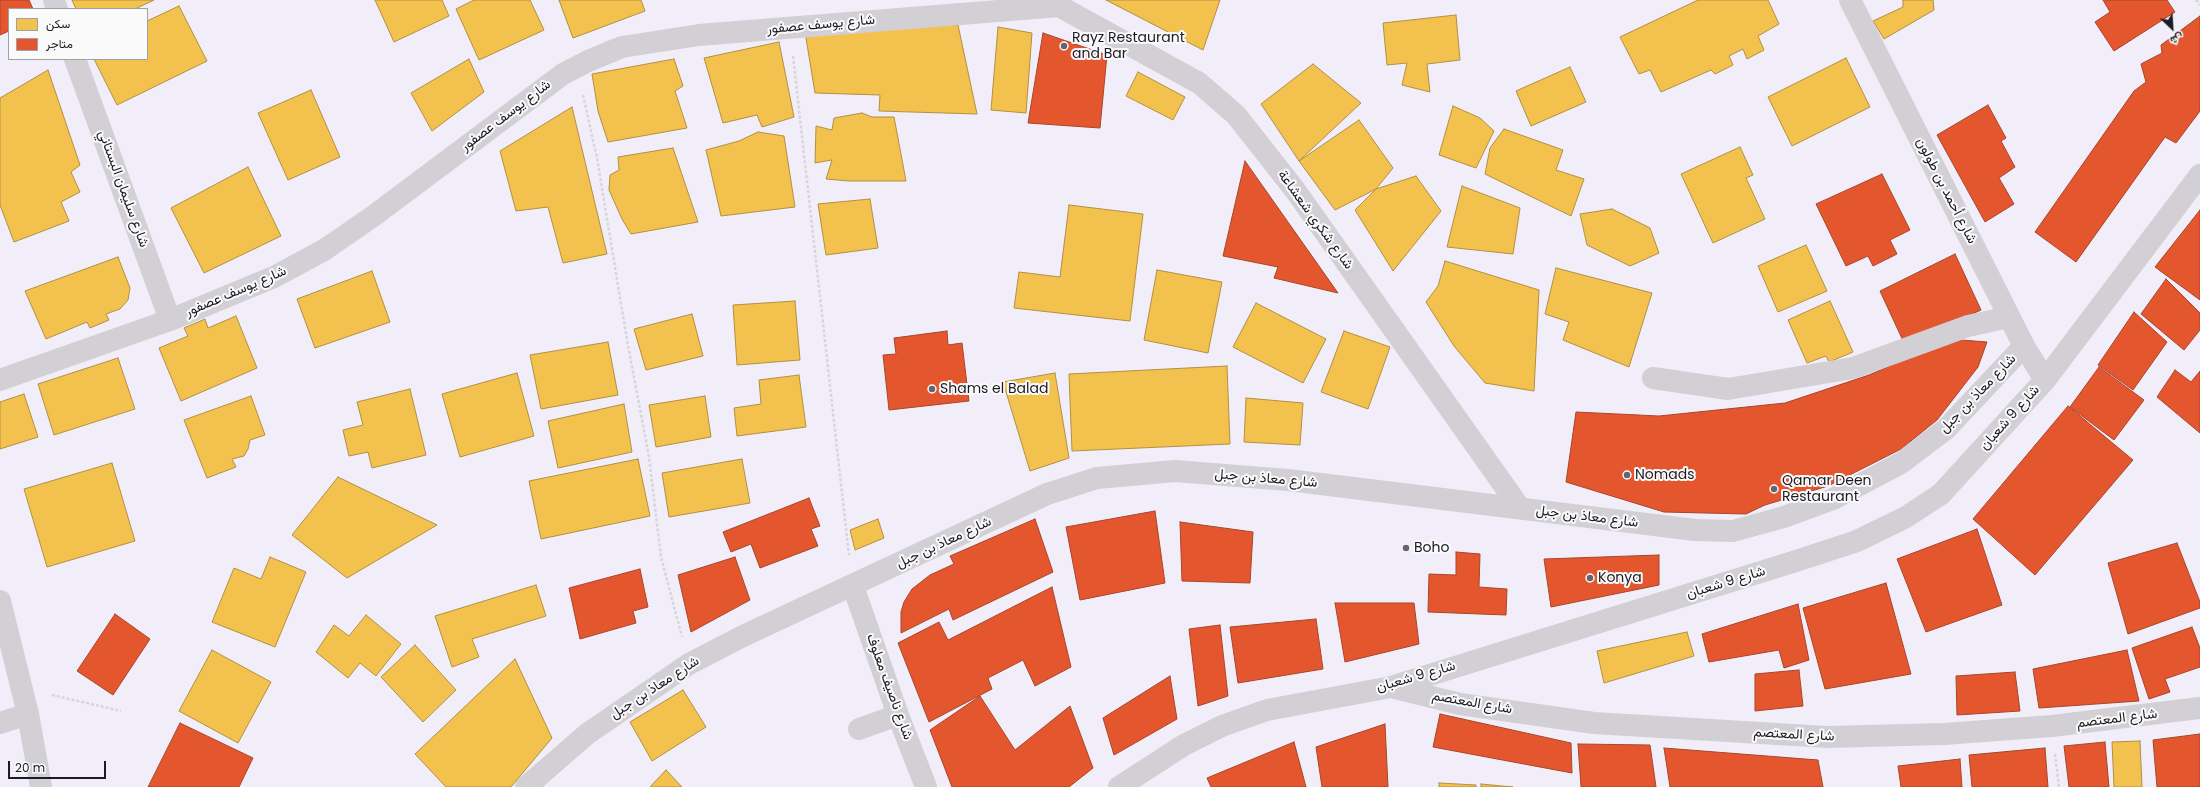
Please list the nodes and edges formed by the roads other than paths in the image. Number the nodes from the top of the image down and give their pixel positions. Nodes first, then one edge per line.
1 (1850, 0) edge
2 (1054, 3) edge
3 (75, 60) edge
4 (2200, 175) edge
5 (2009, 317) junction
6 (170, 320) junction
7 (2024, 346) junction
8 (1653, 378) dead end
9 (0, 380) edge
10 (2045, 380) junction
11 (1520, 508) junction
12 (853, 586) junction
13 (0, 601) edge
14 (1390, 687) junction
15 (2200, 708) edge
16 (28, 714) junction
17 (898, 715) junction
18 (0, 723) edge
19 (859, 729) dead end
20 (41, 787) edge
21 (526, 787) edge
22 (926, 787) edge
23 (1119, 787) edge

1 - 5 street, شارع أحمد بن طولون
2 - 6 street, شارع يوسف عصفور
2 - 11 street, شارع شكري شعشاعة
3 - 6 street, شارع سليمان البستاني
4 - 10 street, شارع 9 شعبان
5 - 7 street, شارع أحمد بن طولون
5 - 8 street
6 - 9 street, شارع يوسف عصفور
7 - 10 street, شارع أحمد بن طولون
7 - 11 street, شارع معاذ بن جبل
10 - 14 street, شارع 9 شعبان
11 - 12 street, شارع معاذ بن جبل
12 - 17 street, شارع ناصيف معلوف
12 - 21 street, شارع معاذ بن جبل
13 - 16 street
14 - 15 street, شارع المعتصم
14 - 23 street, شارع 9 شعبان
16 - 18 street
16 - 20 street
17 - 19 street
17 - 22 street, شارع ناصيف معلوف

